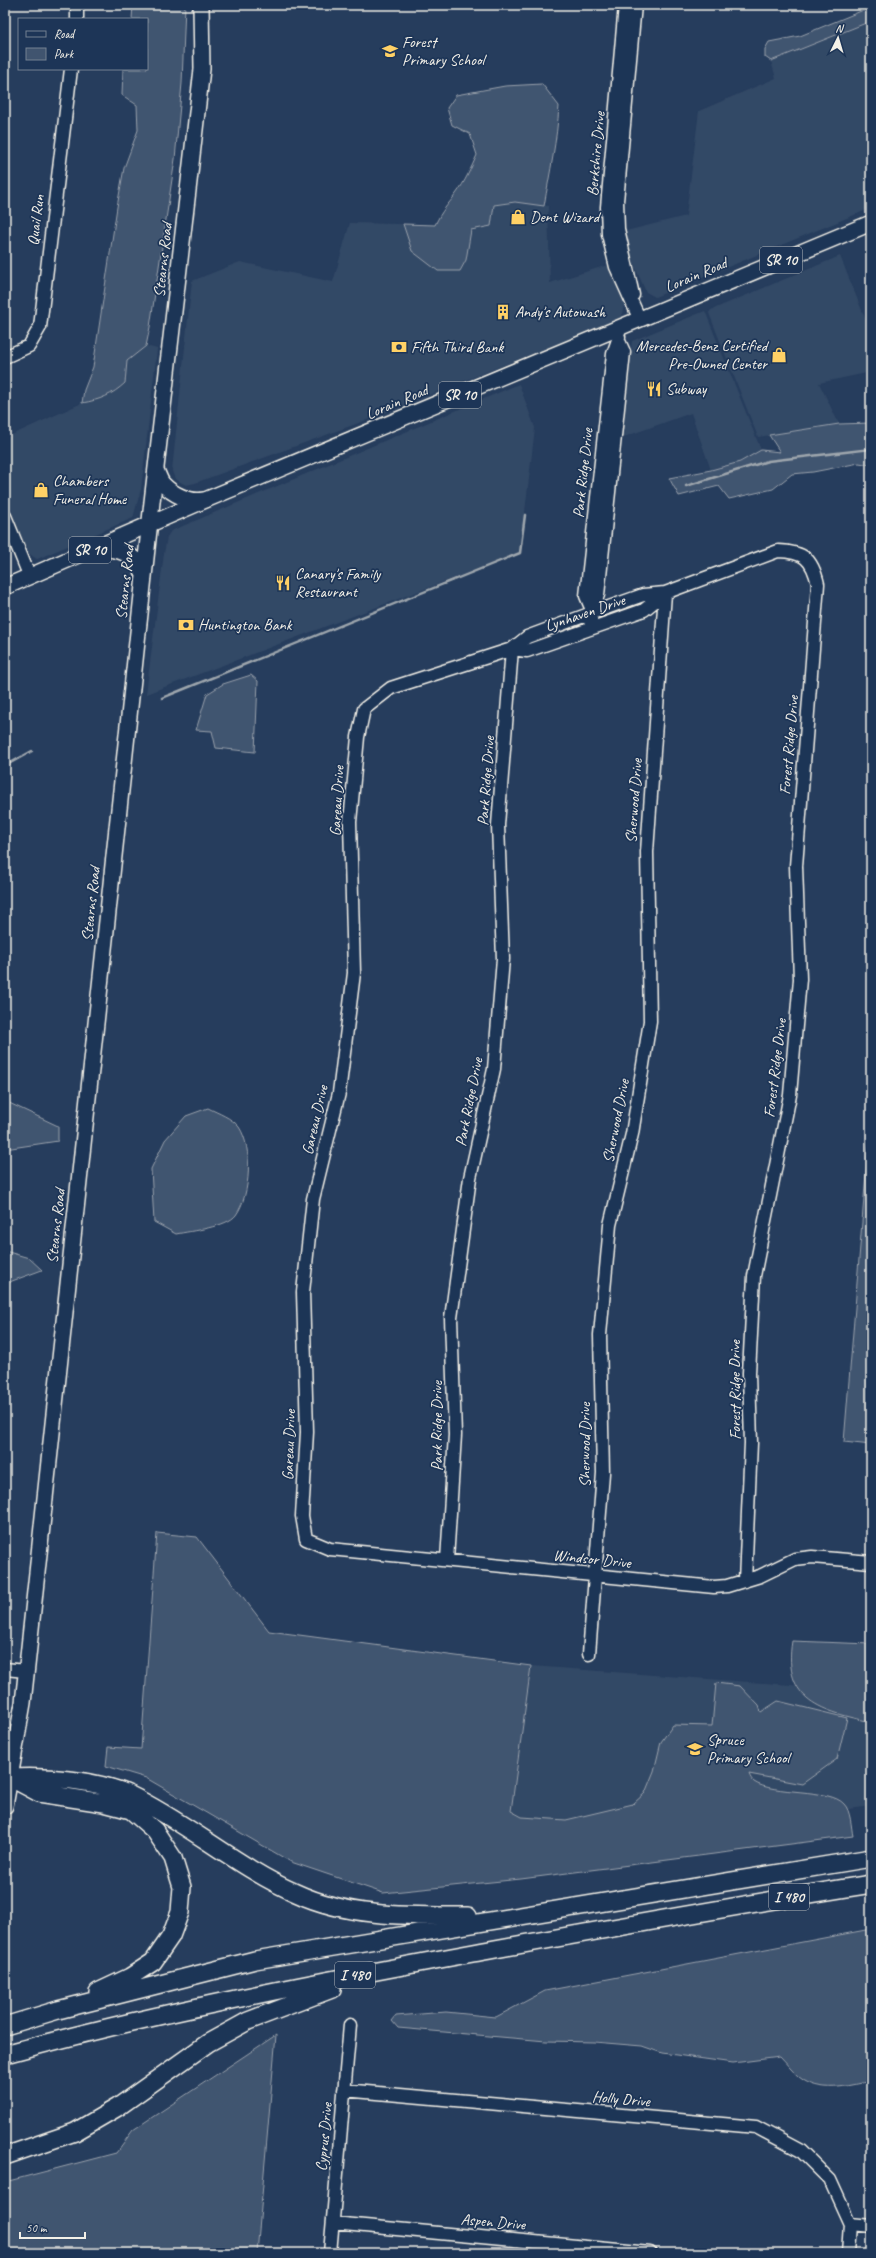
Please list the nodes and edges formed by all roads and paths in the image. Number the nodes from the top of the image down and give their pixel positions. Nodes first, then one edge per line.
1 (77, 5) edge
2 (201, 5) edge
3 (630, 6) edge
4 (77, 18) edge
5 (71, 70) edge
6 (871, 223) edge
7 (640, 320) junction
8 (619, 335) junction
9 (5, 358) edge
10 (156, 470) junction
11 (210, 498) junction
12 (5, 516) edge
13 (150, 524) junction
14 (89, 550) junction
15 (808, 559) joint
16 (29, 575) junction
17 (144, 575) junction
18 (5, 587) edge
19 (665, 593) junction
20 (592, 612) junction
21 (590, 629) junction
22 (512, 649) junction
23 (364, 709) joint
24 (306, 1539) joint
25 (447, 1560) junction
26 (871, 1562) edge
27 (595, 1576) junction
28 (745, 1580) junction
29 (588, 1654) dead end
30 (5, 1669) edge
31 (26, 1671) junction
32 (11, 1778) junction
33 (5, 1806) edge
34 (871, 1858) edge
35 (871, 1884) edge
36 (526, 1915) junction
37 (392, 1968) junction
38 (58, 2010) junction
39 (350, 2024) dead end
40 (5, 2026) edge
41 (5, 2054) edge
42 (344, 2090) junction
43 (5, 2156) edge
44 (333, 2223) junction
45 (850, 2224) junction
46 (871, 2226) edge
47 (330, 2253) edge
48 (650, 2253) edge
49 (848, 2253) edge

1 - 4 street
2 - 10 main road, Stearns Road
3 - 7 street, Berkshire Drive
5 - 9 street, Quail Run
6 - 7 main road, Lorain Road / SR 10
7 - 8 main road, Lorain Road / SR 10
8 - 11 main road, Lorain Road / SR 10
8 - 20 street, Park Ridge Drive
10 - 11 main road
10 - 13 main road, Stearns Road
11 - 13 main road, Lorain Road / SR 10
12 - 16 street
13 - 14 main road, Lorain Road / SR 10
13 - 17 main road, Stearns Road
14 - 16 main road, Lorain Road / SR 10
14 - 17 main road
15 - 19 street, Lynhaven Drive
15 - 28 street, Forest Ridge Drive
16 - 18 main road, Lorain Road / SR 10
17 - 31 main road, Stearns Road
19 - 20 street, Lynhaven Drive
19 - 21 street, Lynhaven Drive
19 - 27 street, Sherwood Drive
20 - 21 street, Park Ridge Drive
20 - 22 street, Lynhaven Drive
21 - 22 street, Lynhaven Drive
22 - 23 street, Lynhaven Drive
22 - 25 street, Park Ridge Drive
23 - 24 street, Gareau Drive
24 - 25 street, Windsor Drive
25 - 27 street, Windsor Drive
26 - 28 street, Windsor Drive
27 - 28 street, Windsor Drive
27 - 29 street, Sherwood Drive
30 - 31 street
31 - 32 main road, Stearns Road
32 - 33 main road, Stearns Road
32 - 36 highway
32 - 38 highway
34 - 36 highway, I 480
35 - 37 highway, I 480
36 - 38 highway, I 480
37 - 41 highway, I 480
37 - 43 highway
38 - 40 highway, I 480
39 - 42 street, Cyprus Drive
42 - 44 street, Cyprus Drive
42 - 45 street, Holly Drive
44 - 47 street, Cyprus Drive
44 - 48 street, Aspen Drive
45 - 46 street
45 - 49 street

